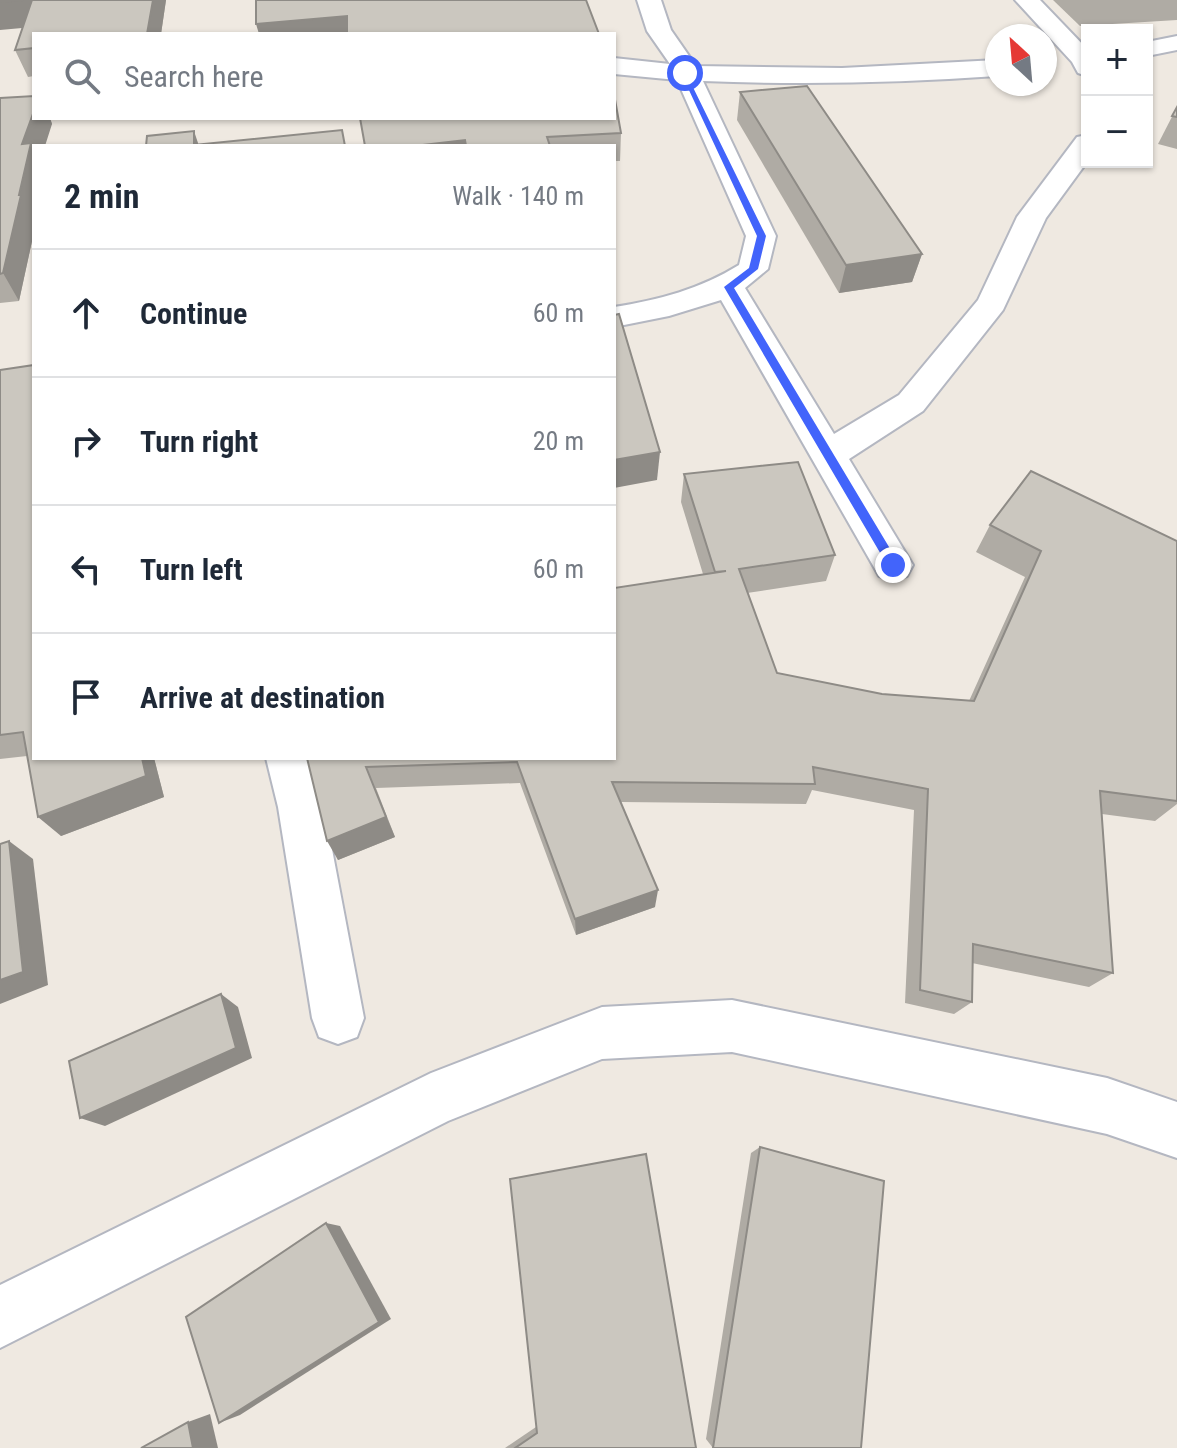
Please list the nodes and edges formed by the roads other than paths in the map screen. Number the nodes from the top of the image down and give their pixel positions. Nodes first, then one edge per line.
1 (649, 0) edge
2 (1027, 0) edge
3 (1177, 43) edge
4 (1153, 48) edge
5 (1081, 58) edge
6 (1058, 63) dead end
7 (1081, 63) edge
8 (616, 66) edge
9 (985, 69) edge
10 (685, 73) junction
11 (1081, 151) edge
12 (729, 287) junction
13 (616, 317) edge
14 (828, 455) junction
15 (893, 565) dead end
16 (289, 760) edge
17 (338, 1018) dead end
18 (1177, 1130) edge
19 (0, 1317) edge

1 - 10 street
2 - 5 street
3 - 4 street
6 - 7 street
8 - 10 street
9 - 10 street
10 - 12 street
11 - 14 street
12 - 13 street
12 - 14 street
14 - 15 street
16 - 17 street
18 - 19 street

